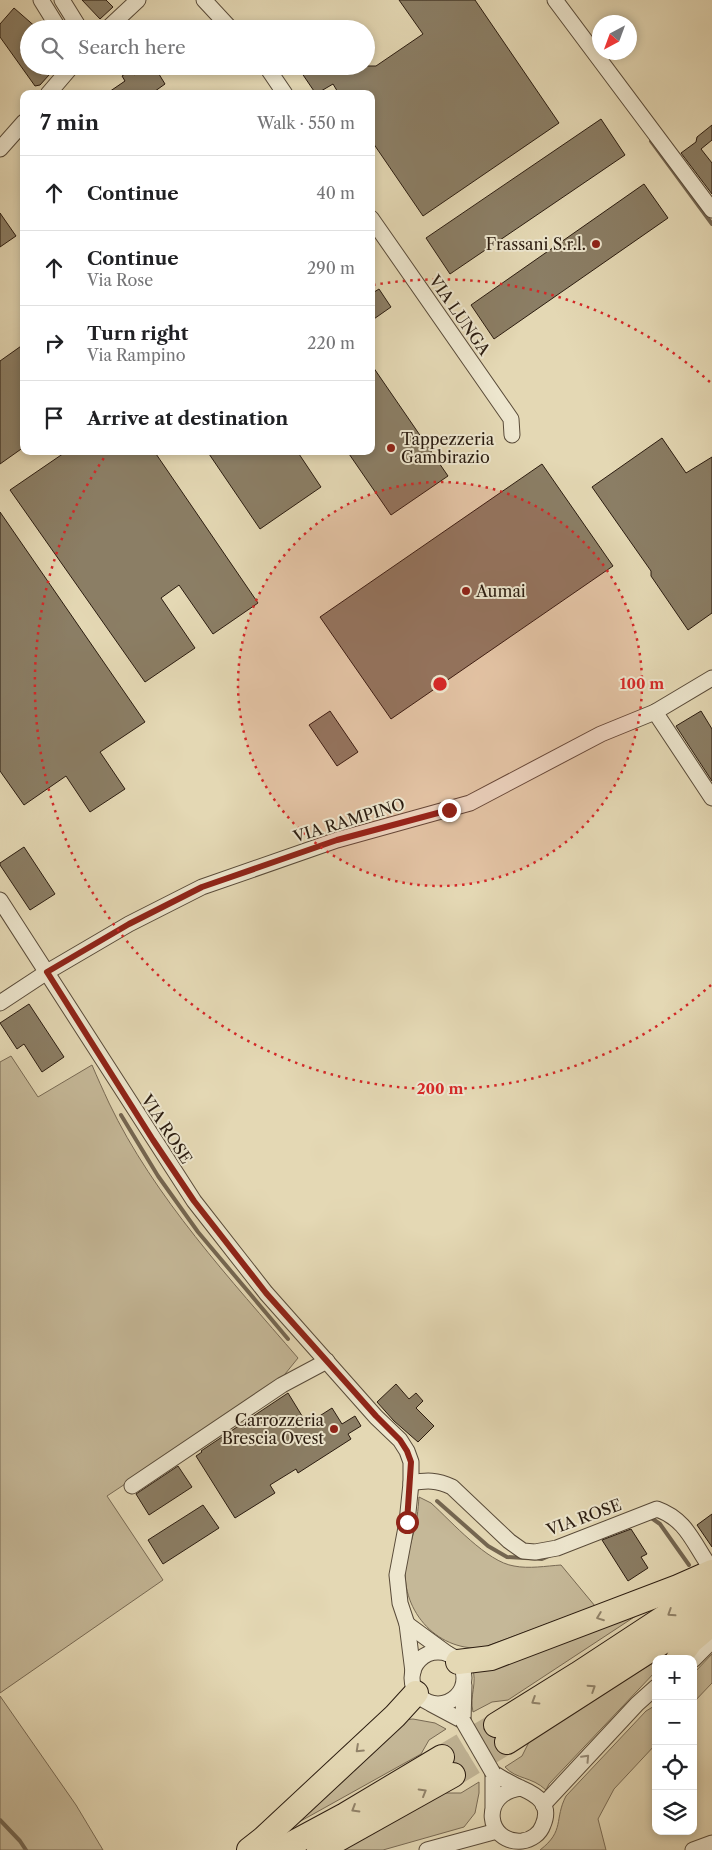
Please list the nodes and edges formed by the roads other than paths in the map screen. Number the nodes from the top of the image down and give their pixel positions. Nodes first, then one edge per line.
1 (41, 0) edge
2 (62, 0) edge
3 (138, 0) edge
4 (204, 0) edge
5 (555, 0) edge
6 (53, 20) edge
7 (74, 20) edge
8 (117, 20) edge
9 (223, 20) edge
10 (64, 75) edge
11 (272, 75) edge
12 (51, 90) edge
13 (283, 90) edge
14 (20, 126) edge
15 (0, 149) edge
16 (712, 210) edge
17 (375, 224) edge
18 (512, 436) dead end
19 (712, 678) edge
20 (655, 712) junction
21 (712, 798) edge
22 (0, 900) edge
23 (47, 972) junction
24 (0, 1003) edge
25 (327, 1361) junction
26 (411, 1483) junction
27 (132, 1486) dead end
28 (711, 1574) edge
29 (712, 1610) edge
30 (712, 1623) edge
31 (407, 1624) junction
32 (712, 1641) edge
33 (681, 1655) edge
34 (697, 1656) edge
35 (457, 1667) junction
36 (418, 1689) junction
37 (652, 1691) edge
38 (463, 1721) junction
39 (493, 1773) junction
40 (521, 1788) junction
41 (544, 1805) junction
42 (492, 1809) junction
43 (497, 1830) junction
44 (712, 1843) edge
45 (249, 1850) edge
46 (280, 1850) edge
47 (319, 1850) edge
48 (427, 1850) edge
49 (693, 1850) edge

1 - 6 street
2 - 7 street
3 - 8 street
4 - 9 street
5 - 16 street
10 - 12 street
11 - 13 street
14 - 15 street
17 - 18 street, VIA LUNGA
19 - 20 street, VIA RAMPINO
20 - 21 street
20 - 23 street, VIA RAMPINO
22 - 23 street, VIA ROSE
23 - 24 street, VIA RAMPINO
23 - 25 street, VIA ROSE
25 - 26 street, VIA ROSE
25 - 27 street
26 - 28 street, VIA ROSE
26 - 31 street, VIA ROSE
28 -> 29 highway
28 -> 35 highway
30 - 33 highway
31 - 35 street
31 - 36 street, VIA ROSE
32 - 34 street
35 - 36 street
35 - 36 street
35 - 38 street
36 - 38 street
36 -> 45 highway
41 -> 37 street
38 - 39 street, bridge
39 - 40 street
39 - 42 street
40 - 41 street
40 - 42 street
41 - 43 street
42 - 43 street
43 - 48 street
44 - 49 street
47 -> 46 highway

